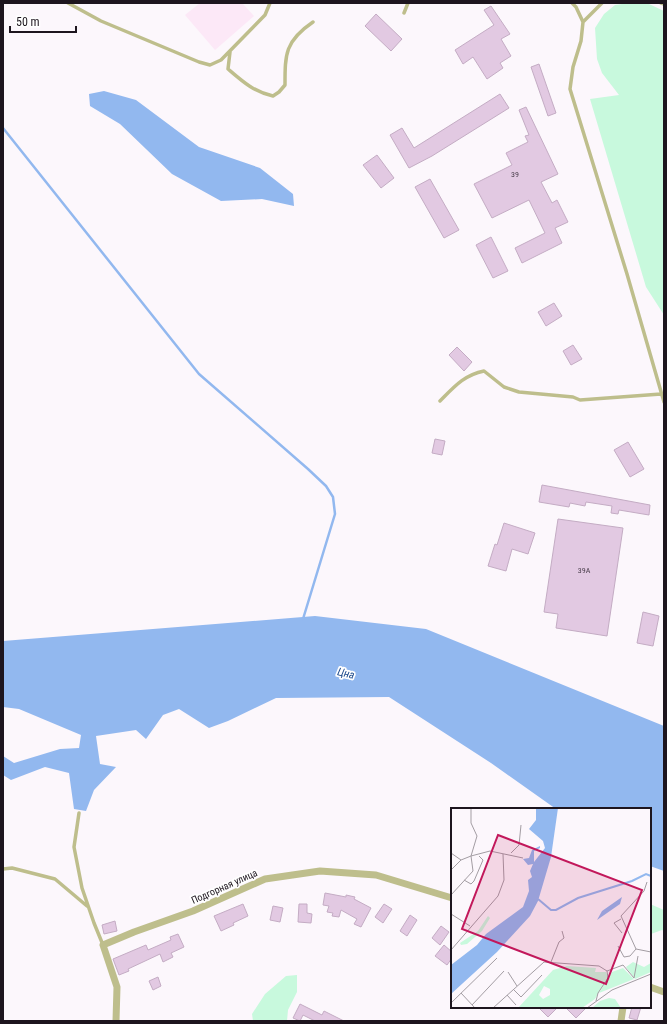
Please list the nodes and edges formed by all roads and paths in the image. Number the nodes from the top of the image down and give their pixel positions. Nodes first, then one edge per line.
1 (68, 3) edge
2 (270, 3) edge
3 (408, 3) edge
4 (572, 3) edge
5 (602, 3) edge
6 (661, 3) edge
7 (664, 4) edge
8 (404, 13) dead end
9 (313, 22) dead end
10 (583, 22) junction
11 (230, 52) junction
12 (661, 394) junction
13 (440, 400) dead end
14 (664, 402) edge
15 (79, 813) dead end
16 (3, 869) edge
17 (451, 898) edge
18 (88, 906) junction
19 (103, 945) junction
20 (651, 988) edge
21 (664, 992) edge
22 (623, 1008) edge
23 (116, 1021) edge
24 (621, 1021) edge

1 - 11 lane
2 - 11 lane
3 - 8 lane
4 - 10 lane
5 - 10 lane
6 - 7 lane
9 - 11 lane
10 - 12 lane
12 - 13 lane
12 - 14 lane
15 - 18 lane
16 - 18 lane
17 - 19 street, Подгорная улица
18 - 19 lane
19 - 23 street
20 - 21 street
22 - 24 street

